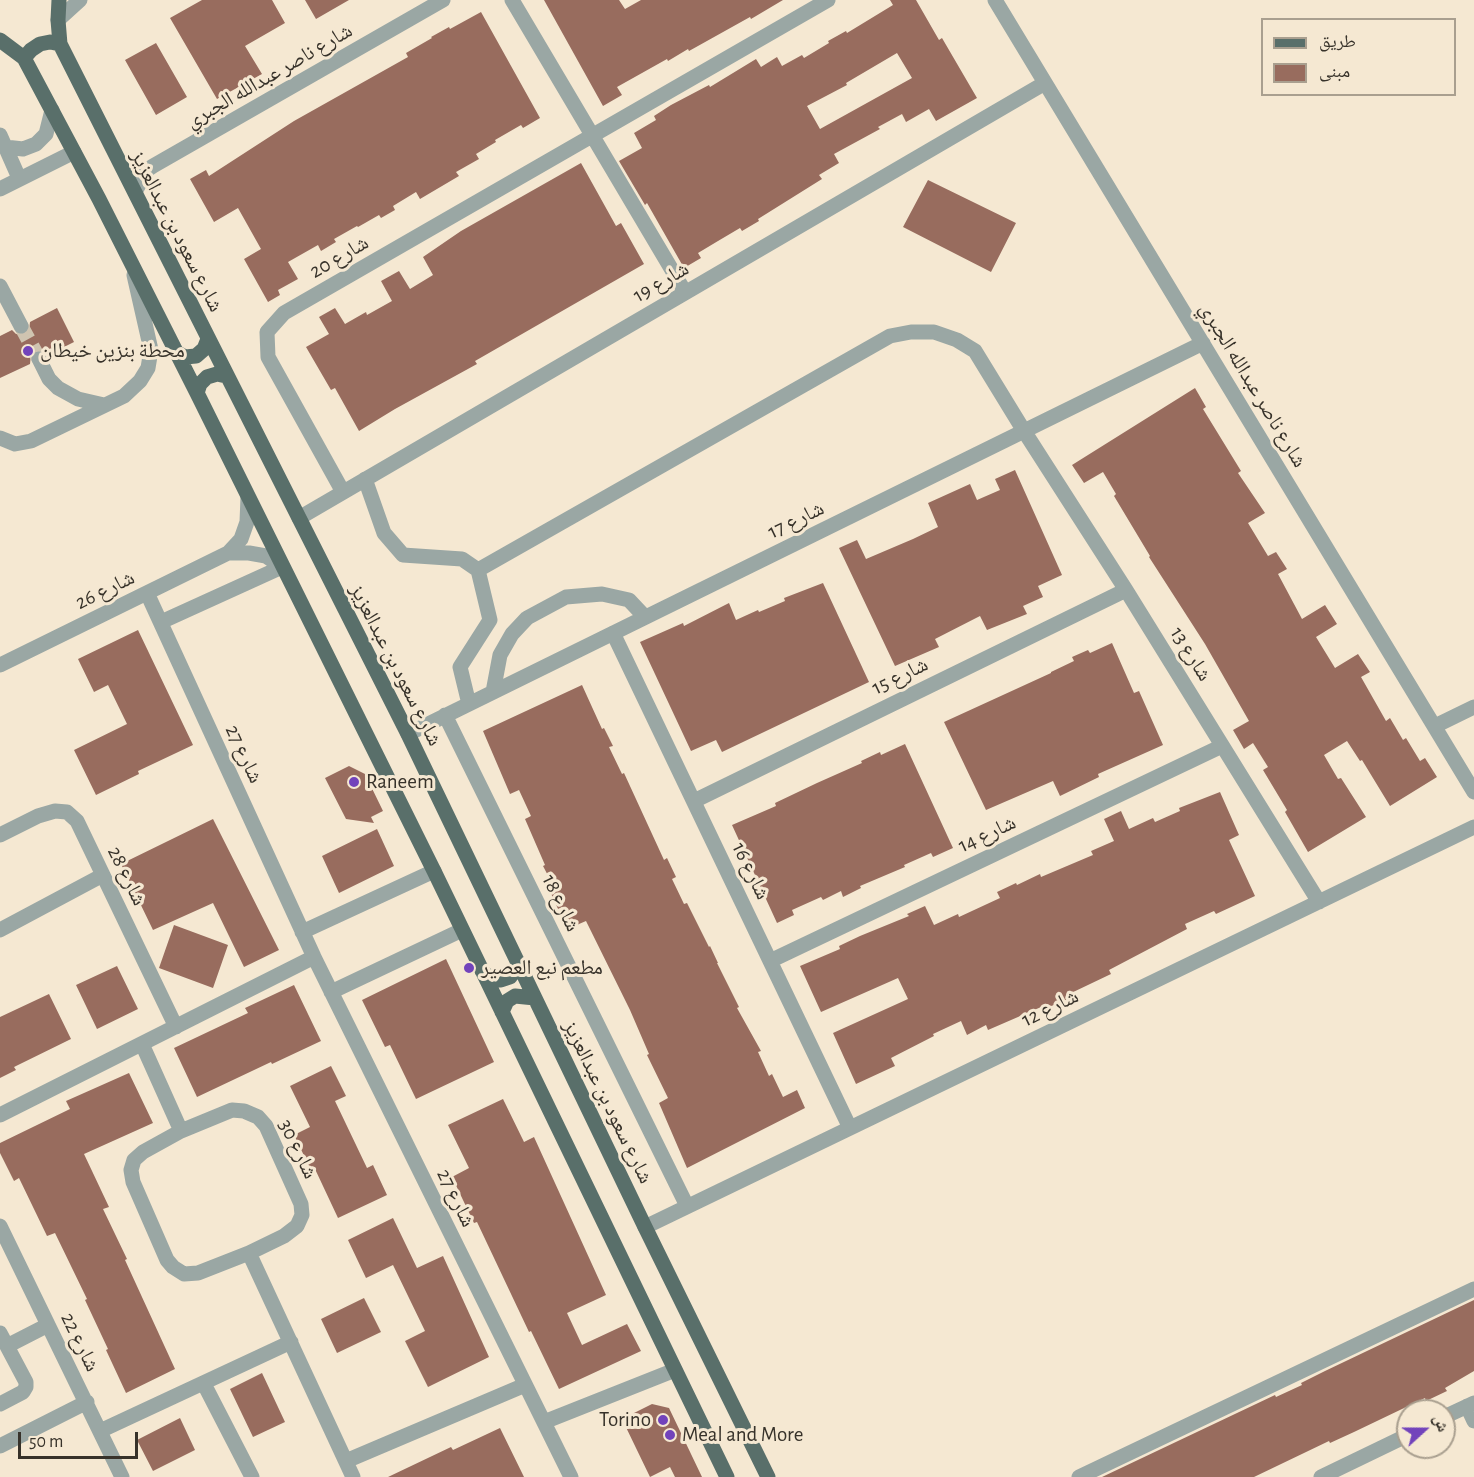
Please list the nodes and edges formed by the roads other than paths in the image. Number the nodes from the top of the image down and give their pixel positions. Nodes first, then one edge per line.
1 (59, 0) edge
2 (80, 0) edge
3 (443, 0) edge
4 (513, 0) edge
5 (828, 0) edge
6 (995, 0) edge
7 (58, 20) junction
8 (0, 40) edge
9 (60, 44) junction
10 (24, 58) junction
11 (1045, 83) junction
12 (52, 110) junction
13 (593, 136) junction
14 (3, 141) edge
15 (74, 152) junction
16 (122, 167) junction
17 (147, 170) junction
18 (19, 177) junction
19 (0, 189) edge
20 (135, 192) junction
21 (133, 266) junction
22 (0, 286) edge
23 (685, 292) junction
24 (21, 326) tunnel mouth
25 (208, 339) junction
26 (1203, 343) junction
27 (176, 352) junction
28 (39, 359) tunnel mouth
29 (226, 376) junction
30 (197, 393) junction
31 (104, 405) junction
32 (1024, 431) junction
33 (0, 438) edge
34 (365, 479) junction
35 (343, 492) junction
36 (248, 497) junction
37 (298, 518) junction
38 (228, 553) junction
39 (282, 567) junction
40 (478, 570) junction
41 (1126, 590) junction
42 (147, 593) junction
43 (645, 617) junction
44 (161, 622) junction
45 (613, 633) junction
46 (0, 664) edge
47 (493, 692) junction
48 (469, 704) junction
49 (1474, 707) edge
50 (445, 715) junction
51 (1435, 726) junction
52 (408, 734) junction
53 (1222, 746) junction
54 (1474, 792) edge
55 (694, 801) junction
56 (1474, 827) edge
57 (0, 835) edge
58 (434, 871) junction
59 (103, 875) junction
60 (1319, 902) junction
61 (0, 930) edge
62 (462, 930) junction
63 (302, 932) junction
64 (314, 957) junction
65 (770, 961) junction
66 (518, 965) junction
67 (482, 971) junction
68 (331, 992) junction
69 (535, 998) junction
70 (502, 1012) junction
71 (177, 1027) junction
72 (142, 1044) junction
73 (0, 1115) edge
74 (850, 1128) junction
75 (181, 1131) junction
76 (687, 1206) junction
77 (0, 1226) edge
78 (645, 1227) junction
79 (249, 1253) junction
80 (1474, 1289) edge
81 (48, 1325) junction
82 (4, 1339) edge
83 (291, 1342) junction
84 (675, 1370) junction
85 (204, 1384) junction
86 (525, 1384) junction
87 (87, 1402) junction
88 (0, 1404) edge
89 (1471, 1404) edge
90 (1456, 1411) edge
91 (1474, 1421) edge
92 (544, 1422) junction
93 (100, 1431) junction
94 (1396, 1441) edge
95 (0, 1446) edge
96 (346, 1461) junction
97 (122, 1477) edge
98 (252, 1477) edge
99 (353, 1477) edge
100 (571, 1477) edge
101 (727, 1477) edge
102 (768, 1477) edge
103 (1079, 1477) edge
104 (1321, 1477) edge

1 - 7 main road, شارع سعود بن عبدالعزيز
2 - 7 street
3 - 17 street, شارع ناصر عبدالله الجبري
4 - 13 street
5 - 13 street, شارع 20
6 - 11 street, شارع ناصر عبدالله الجبري
7 - 9 main road, شارع سعود بن عبدالعزيز
8 - 10 main road
9 - 10 main road
9 - 16 main road, شارع سعود بن عبدالعزيز
10 - 12 main road
11 - 23 street, شارع 19
11 - 26 street, شارع ناصر عبدالله الجبري
12 - 14 street
12 - 15 main road
13 - 23 street
13 - 35 street, شارع 20
14 - 18 street
15 - 18 street
15 - 21 main road
16 - 17 street
16 - 20 main road, شارع سعود بن عبدالعزيز
17 - 20 street
18 - 19 street
20 - 25 main road, شارع سعود بن عبدالعزيز
21 - 27 main road
21 - 31 street
22 - 24 street
23 - 34 street, شارع 19
25 - 27 main road
25 - 29 main road, شارع سعود بن عبدالعزيز
26 - 32 street, شارع 17
26 - 51 street, شارع ناصر عبدالله الجبري
27 - 30 main road
28 - 31 street
29 - 30 main road
29 - 37 main road, شارع سعود بن عبدالعزيز
30 - 36 main road
31 - 33 street
32 - 40 street, شارع 13
32 - 41 street, شارع 13
32 - 43 street, شارع 17
34 - 35 street, شارع 19
34 - 40 street
35 - 37 street, شارع 19
36 - 38 street, شارع 26
36 - 39 main road
37 - 52 main road, شارع سعود بن عبدالعزيز
38 - 39 street, شارع 26
38 - 42 street, شارع 26
39 - 44 street
39 - 58 main road
40 - 48 street
41 - 53 street, شارع 13
41 - 55 street, شارع 15
42 - 44 street, شارع 27
42 - 46 street, شارع 26
43 - 45 street, شارع 17
43 - 47 street
44 - 63 street, شارع 27
45 - 47 street, شارع 17
45 - 55 street, شارع 16
47 - 48 street, شارع 17
48 - 50 street, شارع 17
49 - 51 street
50 - 52 street, شارع 17
50 - 76 street, شارع 18
51 - 54 street, شارع ناصر عبدالله الجبري
52 - 66 main road, شارع سعود بن عبدالعزيز
53 - 60 street, شارع 13
53 - 65 street, شارع 14
55 - 65 street, شارع 16
56 - 60 street, شارع 12
57 - 59 street, شارع 28
58 - 62 main road
58 - 63 street
59 - 61 street
59 - 71 street, شارع 28
60 - 74 street, شارع 12
62 - 67 main road
62 - 68 street
63 - 64 street, شارع 27
64 - 68 street, شارع 27
64 - 71 street
65 - 74 street, شارع 16
66 - 67 main road
66 - 69 main road, شارع سعود بن عبدالعزيز
67 - 70 main road
68 - 86 street, شارع 27
69 - 70 main road
69 - 78 main road, شارع سعود بن عبدالعزيز
70 - 84 main road
71 - 72 street
72 - 73 street
72 - 75 street
74 - 76 street, شارع 12
75 - 79 street, شارع 30
75 - 79 street, شارع 30
76 - 78 street, شارع 12
77 - 81 street, شارع 22
78 - 102 main road, شارع سعود بن عبدالعزيز
79 - 83 street
80 - 103 street
81 - 82 street
81 - 87 street, شارع 22
82 - 88 street
83 - 85 street
83 - 96 street
84 - 92 street
84 - 101 main road
85 - 93 street
85 - 98 street
86 - 92 street, شارع 27
86 - 96 street
87 - 93 street, شارع 22
87 - 95 street
89 - 90 street
89 - 91 street
92 - 100 street, شارع 27
93 - 97 street, شارع 22
94 - 104 street
96 - 99 street

